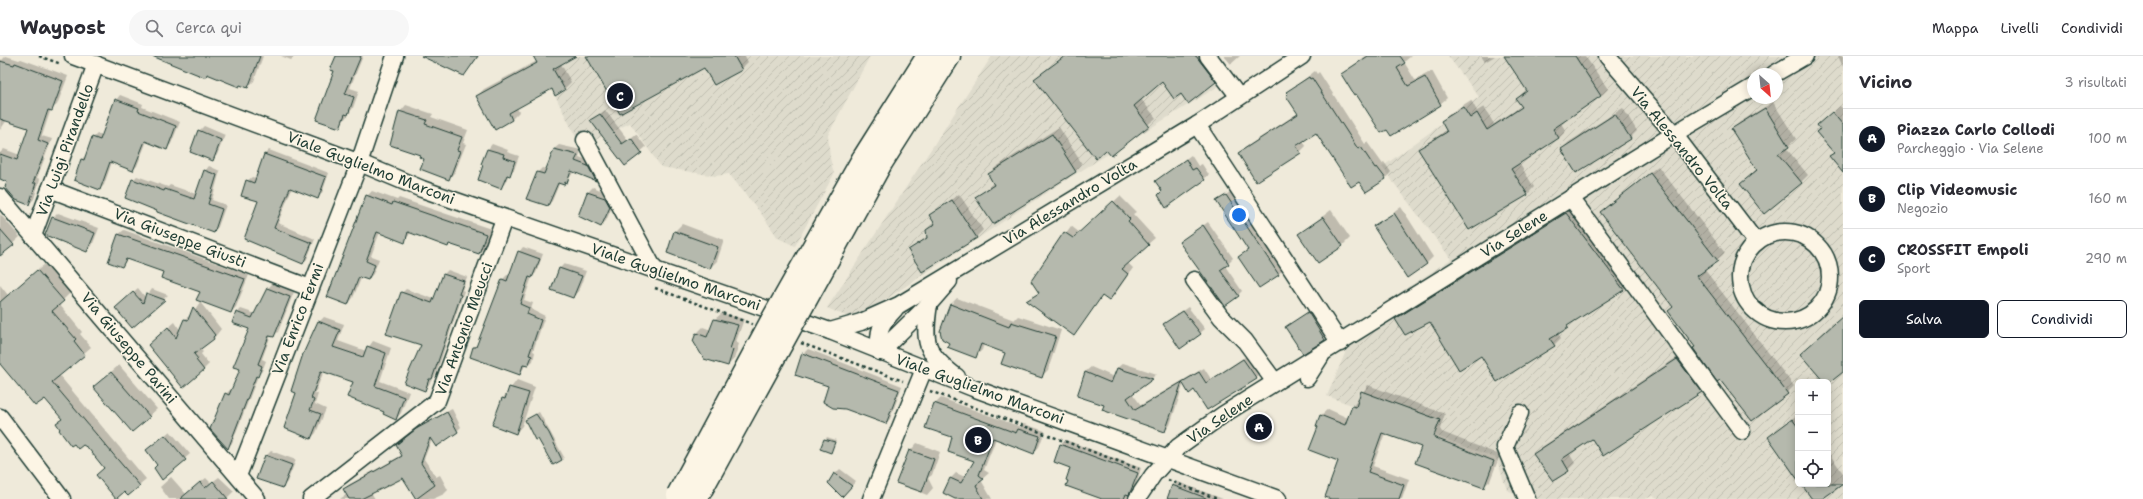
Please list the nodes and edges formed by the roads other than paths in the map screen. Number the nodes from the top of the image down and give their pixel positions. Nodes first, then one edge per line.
1 (73, 56) edge
2 (395, 56) edge
3 (928, 56) edge
4 (949, 56) edge
5 (1208, 56) edge
6 (1302, 56) edge
7 (1607, 56) edge
8 (1805, 56) edge
9 (96, 64) junction
10 (1783, 69) edge
11 (1747, 91) edge
12 (1239, 97) junction
13 (1197, 125) junction
14 (1674, 134) junction
15 (585, 140) dead end
16 (872, 161) junction
17 (360, 162) junction
18 (50, 189) junction
19 (0, 197) edge
20 (1571, 198) junction
21 (504, 219) junction
22 (33, 236) junction
23 (1756, 242) junction
24 (654, 269) junction
25 (960, 269) junction
26 (1194, 280) dead end
27 (310, 288) junction
28 (929, 304) junction
29 (899, 305) junction
30 (830, 331) junction
31 (1340, 343) junction
32 (880, 352) junction
33 (1323, 353) junction
34 (924, 369) junction
35 (1307, 378) dead end
36 (1275, 382) junction
37 (973, 388) junction
38 (1520, 413) dead end
39 (0, 417) edge
40 (1742, 431) dead end
41 (1168, 458) junction
42 (238, 476) junction
43 (683, 498) edge
44 (62, 499) edge
45 (257, 499) edge
46 (311, 499) edge
47 (871, 499) edge
48 (1137, 499) edge
49 (1278, 499) edge
50 (1527, 499) edge

1 - 9 street, Viale Guglielmo Marconi
2 - 17 street, Via Enrico Fermi
3 - 16 highway
4 - 16 highway
5 - 12 street
6 - 12 street, Via Alessandro Volta
7 - 14 street, Via Alessandro Volta
8 - 10 street
9 - 17 street, Viale Guglielmo Marconi
9 - 18 street, Via Luigi Pirandello
11 - 14 street, Via Selene
12 - 13 street, Via Alessandro Volta
13 - 25 street, Via Alessandro Volta
13 - 31 street
14 - 20 street, Via Selene
14 - 23 street, Via Alessandro Volta
15 - 24 street
16 - 43 highway, bridge
17 - 21 street, Viale Guglielmo Marconi
17 - 27 street, Via Enrico Fermi
18 - 22 street, Via Luigi Pirandello
18 - 27 street, Via Giuseppe Giusti
19 - 22 street, Via Giuseppe Parini
20 - 31 street, Via Selene
20 - 40 street
21 - 24 street, Viale Guglielmo Marconi
21 - 46 street, Via Antonio Meucci
22 - 42 street, Via Giuseppe Parini
23 - 23 street
24 - 30 street, Viale Guglielmo Marconi
25 - 28 street
25 - 29 street, Via Alessandro Volta
26 - 36 street
27 - 42 street, Via Enrico Fermi
28 - 32 street
28 - 37 street
29 - 30 street, Via Alessandro Volta
29 - 32 street
30 - 32 street, Viale Guglielmo Marconi
31 - 33 street, Via Selene
32 - 34 street, Viale Guglielmo Marconi
33 - 35 street
33 - 36 street, Via Selene
34 - 37 street, Viale Guglielmo Marconi
34 - 47 street
36 - 41 street, Via Selene
37 - 41 street, Viale Guglielmo Marconi
38 - 50 street
39 - 44 street
41 - 48 street, Via Selene
41 - 49 street, Viale Guglielmo Marconi
42 - 45 street, Via Giuseppe Parini

